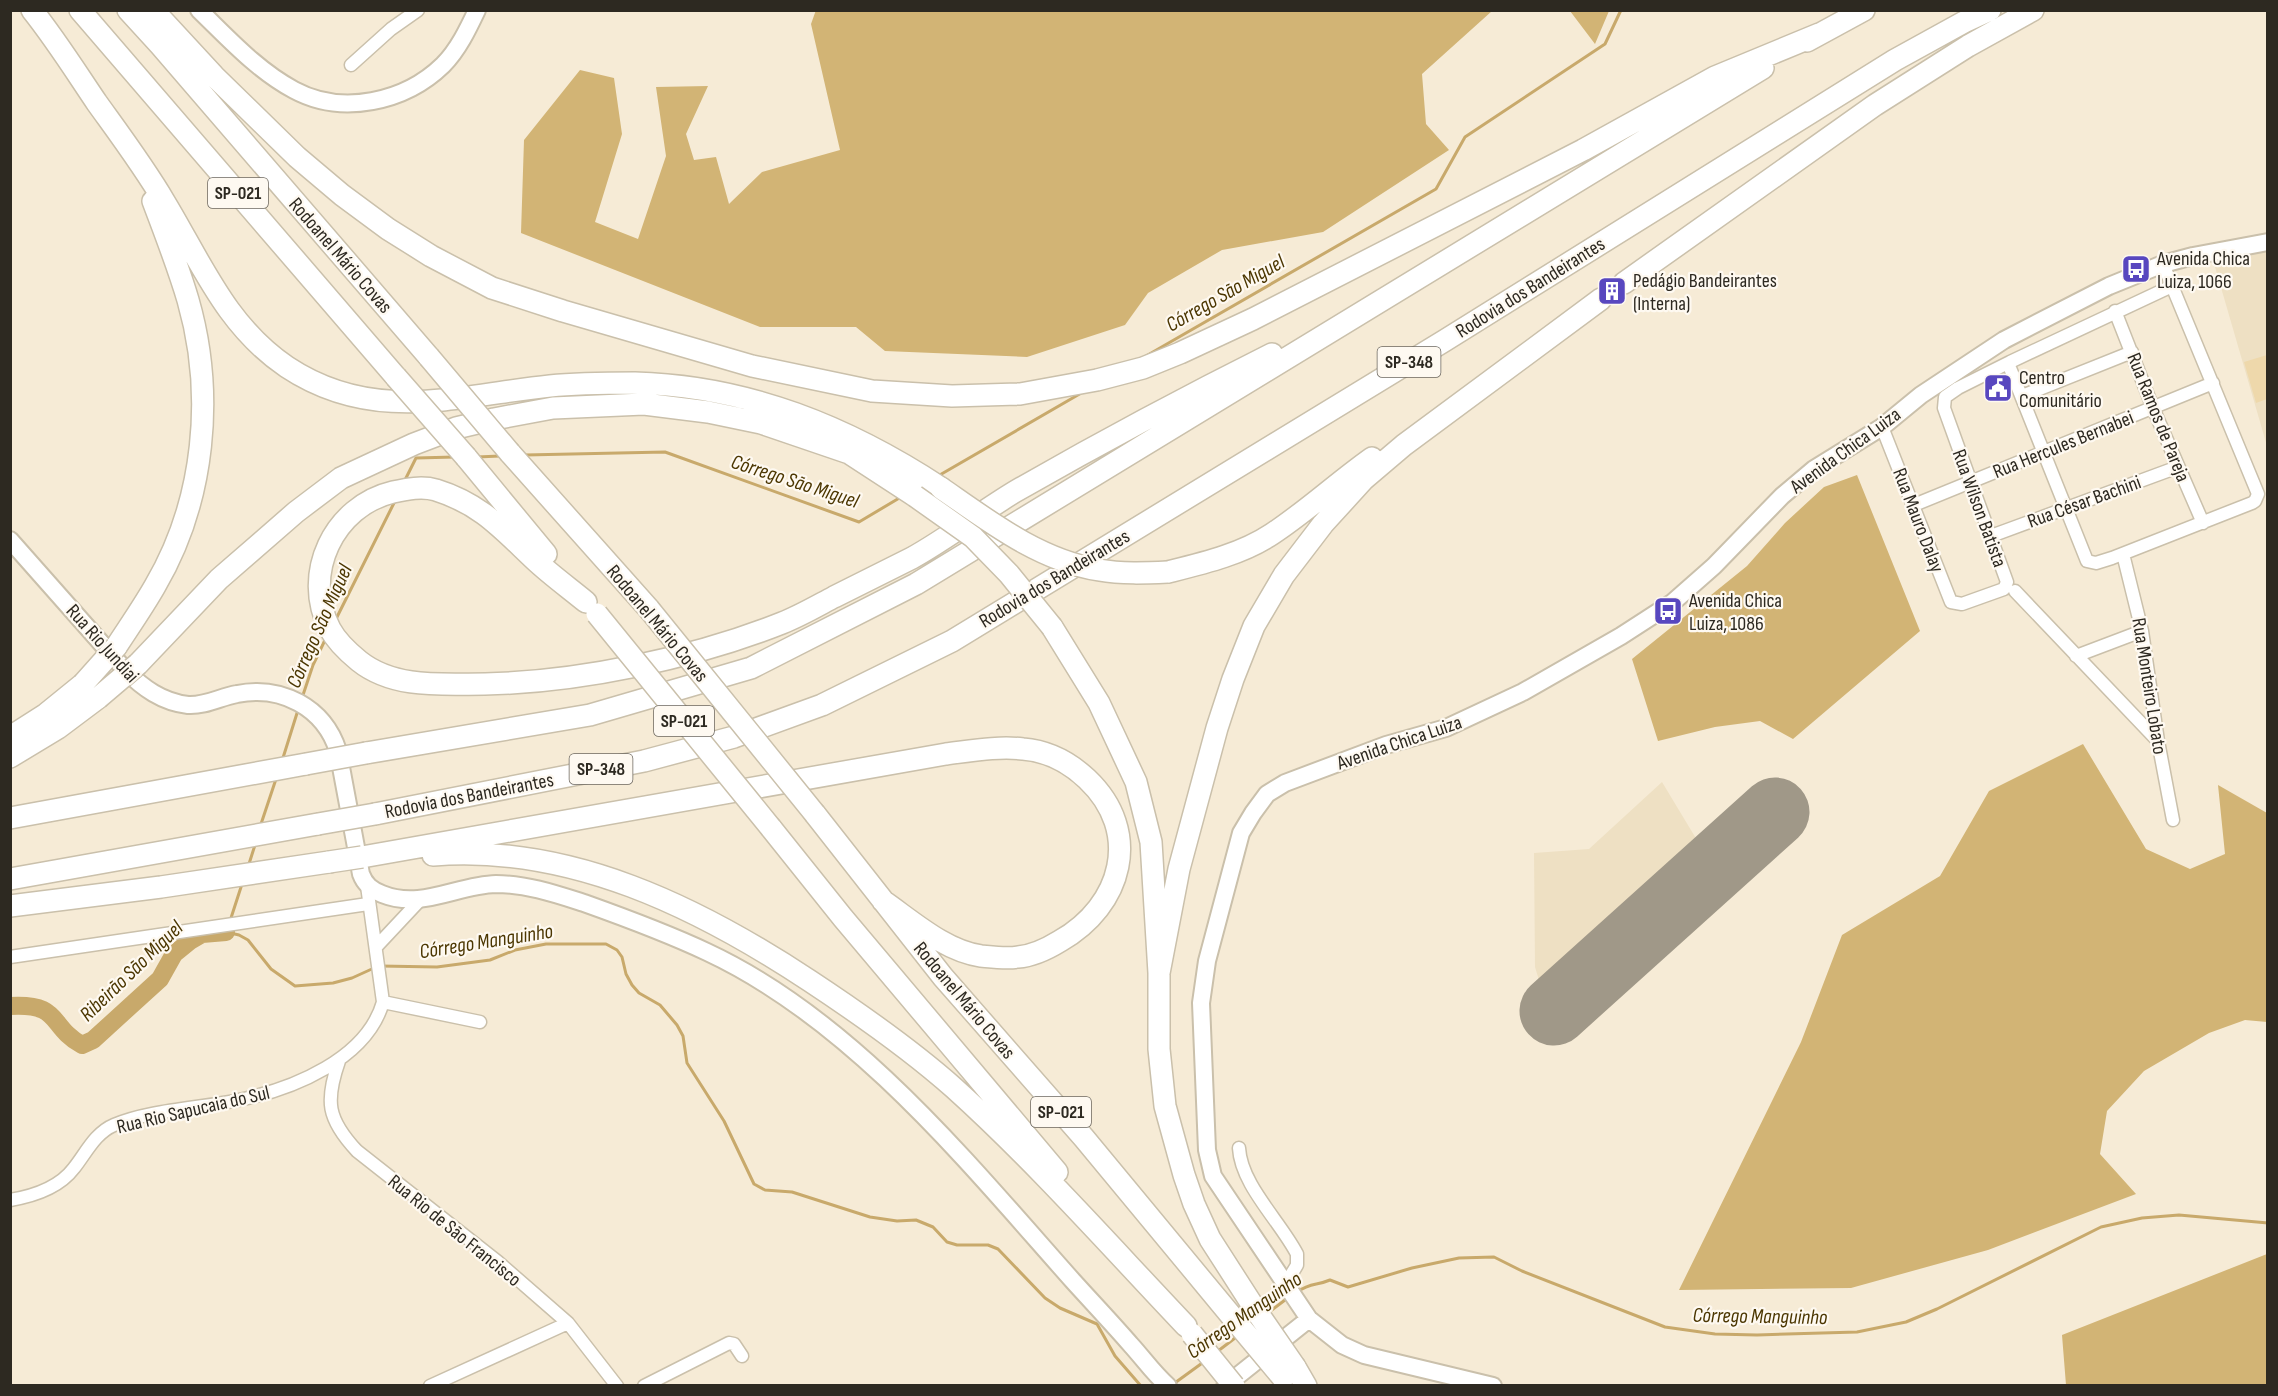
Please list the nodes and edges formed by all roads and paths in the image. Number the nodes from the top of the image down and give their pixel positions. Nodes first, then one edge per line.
1 (32, 10) edge
2 (80, 10) edge
3 (128, 10) edge
4 (153, 10) edge
5 (199, 10) edge
6 (418, 10) edge
7 (477, 10) edge
8 (1864, 10) edge
9 (1990, 10) edge
10 (2033, 10) edge
11 (211, 17) edge
12 (1819, 34) junction
13 (351, 65) dead end
14 (140, 164) junction
15 (2268, 242) edge
16 (2163, 264) junction
17 (1624, 283) dead end
18 (1410, 285) junction
19 (2172, 286) junction
20 (1601, 299) dead end
21 (2115, 311) junction
22 (2132, 352) junction
23 (2008, 363) junction
24 (2212, 382) junction
25 (2022, 396) junction
26 (2153, 408) junction
27 (1882, 427) junction
28 (1404, 445) junction
29 (2042, 451) junction
30 (2178, 467) junction
31 (1971, 480) junction
32 (1914, 505) junction
33 (2066, 508) junction
34 (2203, 523) junction
35 (1991, 536) junction
36 (10, 540) edge
37 (2123, 554) junction
38 (2015, 591) dead end
39 (1962, 604) joint
40 (592, 608) junction
41 (2142, 631) junction
42 (2076, 656) junction
43 (90, 691) junction
44 (10, 737) edge
45 (2158, 741) junction
46 (10, 757) edge
47 (10, 818) edge
48 (2173, 820) dead end
49 (385, 855) junction
50 (10, 879) edge
51 (367, 886) junction
52 (420, 900) junction
53 (883, 901) junction
54 (368, 904) junction
55 (10, 906) edge
56 (376, 947) junction
57 (10, 957) edge
58 (1159, 973) junction
59 (383, 1002) junction
60 (480, 1023) dead end
61 (339, 1061) junction
62 (1239, 1148) dead end
63 (10, 1200) edge
64 (1285, 1285) junction
65 (1309, 1319) junction
66 (568, 1323) junction
67 (1189, 1330) junction
68 (742, 1356) dead end
69 (1289, 1377) edge
70 (430, 1386) edge
71 (617, 1386) edge
72 (644, 1386) edge
73 (1168, 1386) edge
74 (1225, 1386) edge
75 (1234, 1386) edge
76 (1306, 1386) edge
77 (1493, 1386) edge

1 - 14 highway
2 - 40 highway, Rodoanel Mário Covas / SP-021, bridge
3 - 53 highway, Rodoanel Mário Covas / SP-021, bridge
4 - 12 highway
5 - 11 main road
6 - 13 street
7 - 11 main road
8 - 12 highway
9 - 50 highway, Rodovia dos Bandeirantes / SP-348, bridge
10 - 17 highway
12 - 18 highway
14 - 28 highway, bridge
14 - 43 highway, bridge
15 - 16 main road, Avenida Chica Luiza
16 - 19 street
16 - 27 main road, Avenida Chica Luiza
18 - 40 highway
18 - 47 highway, bridge
19 - 21 street
19 - 24 street
20 - 28 highway
21 - 22 street, Rua Ramos de Pareja
21 - 23 street
22 - 25 street
22 - 26 street, Rua Ramos de Pareja
23 - 25 street
23 - 31 street, Rua Wilson Batista
24 - 26 street, Rua Hercules Bernabei
24 - 34 street
25 - 29 street
26 - 29 street, Rua Hercules Bernabei
26 - 30 street, Rua Ramos de Pareja
27 - 32 street, Rua Mauro Dalay
27 - 64 main road, Avenida Chica Luiza
28 - 58 highway
29 - 31 street, Rua Hercules Bernabei
29 - 33 street
30 - 33 street, Rua César Bachini
30 - 34 street, Rua Ramos de Pareja
31 - 32 street, Rua Hercules Bernabei
31 - 35 street, Rua Wilson Batista
32 - 39 street, Rua Mauro Dalay
33 - 35 street, Rua César Bachini
33 - 37 street
34 - 37 street
35 - 39 street, Rua Wilson Batista
36 - 51 main road, Rua Rio Jundiai
37 - 41 street, Rua Monteiro Lobato
38 - 42 street, Rua Wilson Batista
40 - 67 highway, Rodoanel Mário Covas / SP-021, bridge
41 - 42 street
41 - 45 street, Rua Monteiro Lobato
42 - 45 street, Rua Wilson Batista
43 - 44 highway
43 - 46 highway
43 - 58 highway, bridge
45 - 48 street, Rua Monteiro Lobato
49 - 53 highway
49 - 55 highway, bridge
49 - 67 highway
51 - 52 main road
51 - 54 street
52 - 56 street
52 - 73 main road
53 - 69 highway, Rodoanel Mário Covas / SP-021, bridge
54 - 56 street
54 - 57 street
56 - 59 street
58 - 69 highway, bridge
59 - 60 street
59 - 61 street, Rua Rio Sapucaia do Sul
61 - 63 street, Rua Rio Sapucaia do Sul
61 - 66 street, Rua Rio de São Francisco
62 - 64 street
64 - 65 main road, Avenida Chica Luiza
65 - 74 main road
65 - 77 main road, Avenida Chica Luiza
66 - 70 street
66 - 71 street, Rua Rio de São Francisco
67 - 75 highway, Rodoanel Mário Covas / SP-021, bridge
68 - 72 street
69 - 76 highway

